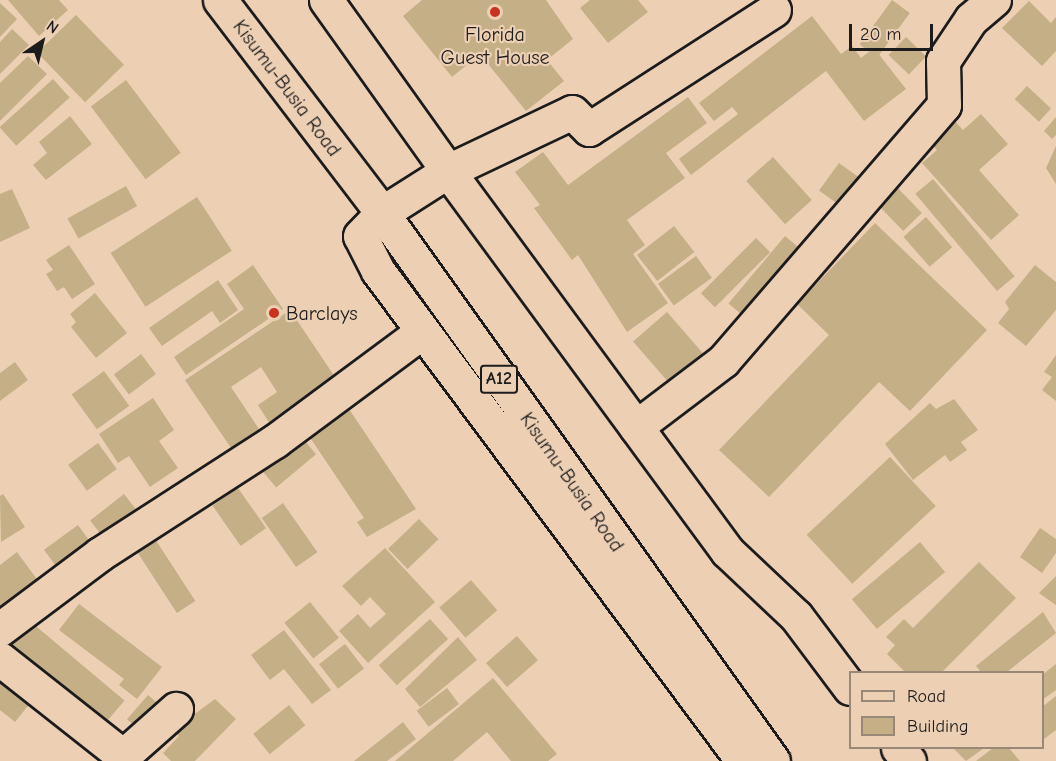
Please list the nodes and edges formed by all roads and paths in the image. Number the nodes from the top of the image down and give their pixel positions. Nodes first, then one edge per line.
1 (220, 0) edge
2 (326, 0) edge
3 (994, 0) edge
4 (774, 10) dead end
5 (448, 171) junction
6 (382, 213) junction
7 (422, 332) junction
8 (636, 427) junction
9 (0, 629) edge
10 (0, 659) edge
11 (849, 687) edge
12 (176, 709) dead end
13 (900, 749) edge
14 (742, 761) edge
15 (773, 761) edge
16 (909, 761) edge

1 - 6 main road, Kisumu-Busia Road / A12
2 - 5 main road
3 - 8 main road
4 - 5 main road
5 - 6 main road
5 - 8 main road
6 - 7 main road
6 - 15 main road, Kisumu-Busia Road / A12
7 - 9 main road
7 - 14 main road
8 - 11 main road
10 - 12 main road
13 - 16 main road

